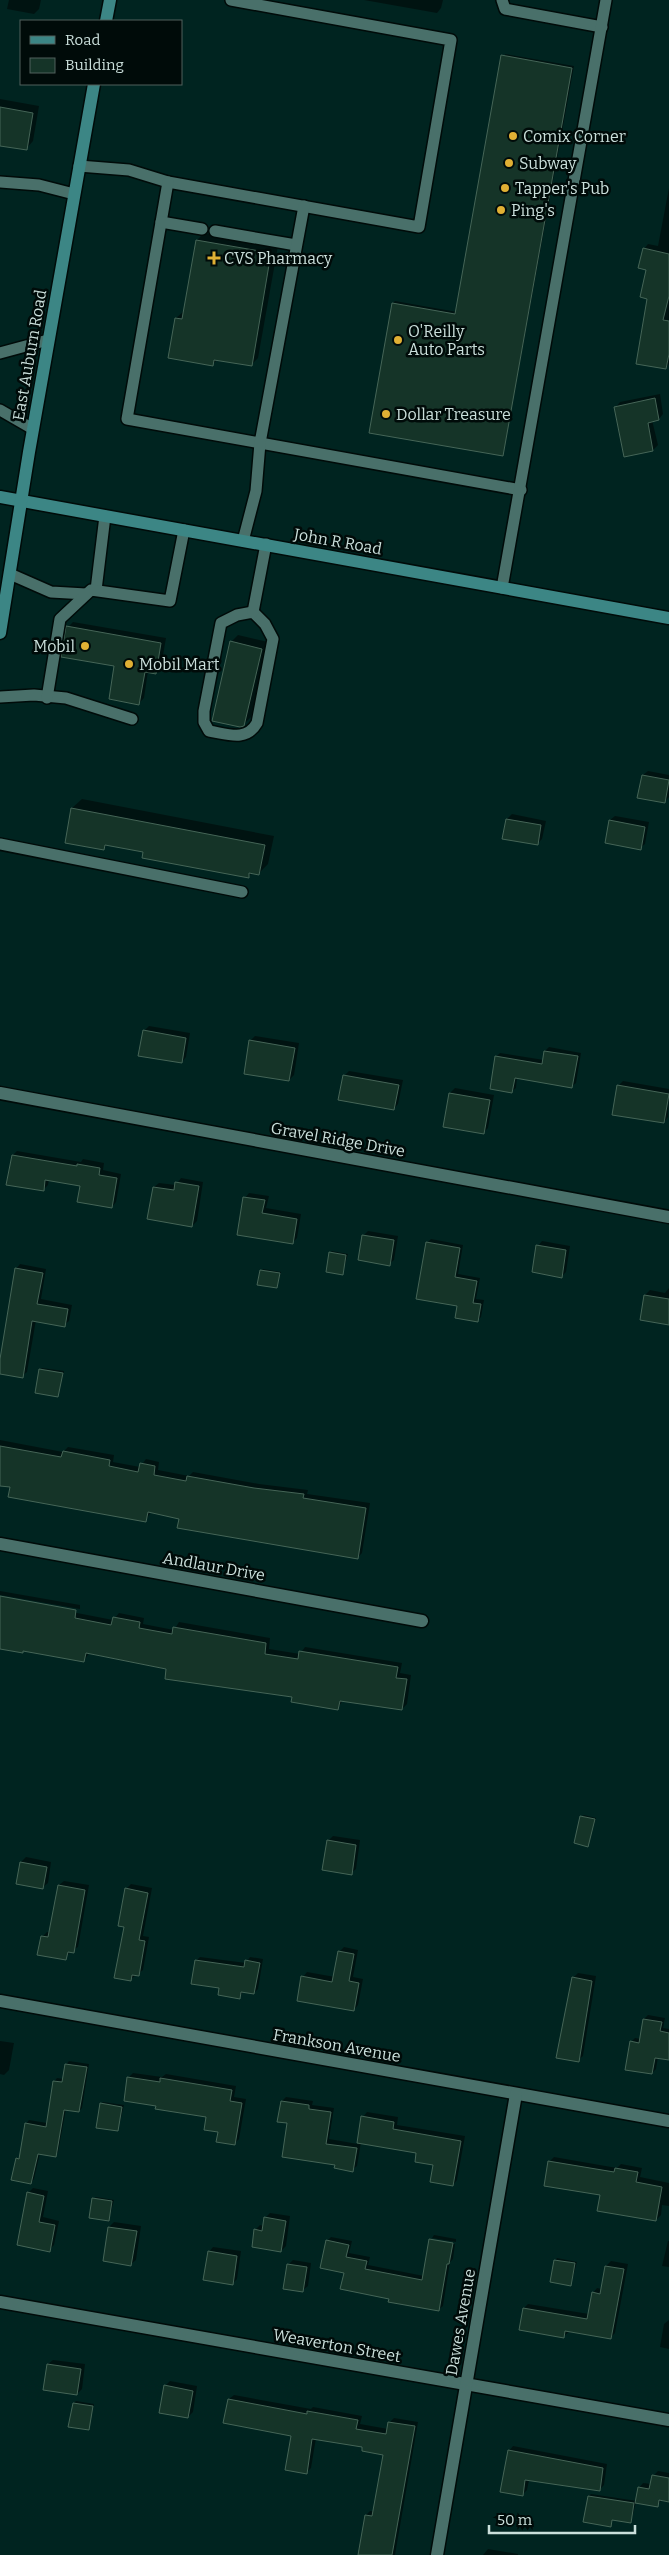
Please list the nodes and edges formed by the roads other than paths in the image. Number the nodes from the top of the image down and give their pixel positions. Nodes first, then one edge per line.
1 (110, 0) edge
2 (231, 0) edge
3 (502, 0) edge
4 (606, 0) edge
5 (106, 20) edge
6 (602, 27) junction
7 (94, 85) edge
8 (79, 166) junction
9 (0, 182) edge
10 (168, 182) junction
11 (74, 194) junction
12 (304, 206) junction
13 (161, 222) junction
14 (202, 229) dead end
15 (215, 231) dead end
16 (296, 245) junction
17 (48, 340) junction
18 (0, 353) edge
19 (0, 410) edge
20 (33, 429) junction
21 (260, 443) junction
22 (520, 490) junction
23 (0, 497) edge
24 (22, 501) junction
25 (105, 516) junction
26 (184, 530) junction
27 (243, 541) junction
28 (266, 544) junction
29 (10, 574) junction
30 (502, 588) junction
31 (91, 592) junction
32 (253, 612) junction
33 (669, 618) edge
34 (0, 633) edge
35 (0, 697) edge
36 (47, 698) junction
37 (132, 719) dead end
38 (0, 844) edge
39 (242, 892) dead end
40 (0, 1093) edge
41 (669, 1217) edge
42 (0, 1544) edge
43 (422, 1621) dead end
44 (0, 2001) edge
45 (516, 2094) junction
46 (669, 2121) edge
47 (0, 2302) edge
48 (466, 2384) junction
49 (669, 2420) edge
50 (437, 2555) edge

1 - 5 main road
2 - 12 lane
3 - 6 lane
4 - 6 lane
6 - 22 lane
7 - 8 main road, East Auburn Road
8 - 10 lane
8 - 11 main road, East Auburn Road
9 - 11 lane
10 - 12 lane
10 - 13 lane
11 - 17 main road, East Auburn Road
12 - 16 lane
13 - 14 lane
13 - 21 lane
15 - 16 lane
16 - 21 lane
17 - 18 lane
17 - 20 main road, East Auburn Road
19 - 20 lane
20 - 24 main road, East Auburn Road
21 - 22 lane
21 - 27 lane
22 - 30 lane
23 - 24 main road, John R Road
24 - 25 main road, John R Road
24 - 29 main road, East Auburn Road
25 - 26 main road, John R Road
25 - 31 lane
26 - 27 main road, John R Road
26 - 31 lane
27 - 28 main road, John R Road
28 - 30 main road, John R Road
28 - 32 lane
29 - 31 lane
29 - 34 main road, East Auburn Road
30 - 33 main road, John R Road
31 - 36 lane
32 - 32 lane
35 - 36 lane
36 - 37 lane
38 - 39 lane
40 - 41 street, Gravel Ridge Drive
42 - 43 street, Andlaur Drive
44 - 45 street, Frankson Avenue
45 - 46 street, Frankson Avenue
45 - 48 street, Dawes Avenue
47 - 48 street, Weaverton Street
48 - 49 street, Weaverton Street
48 - 50 street, Dawes Avenue

